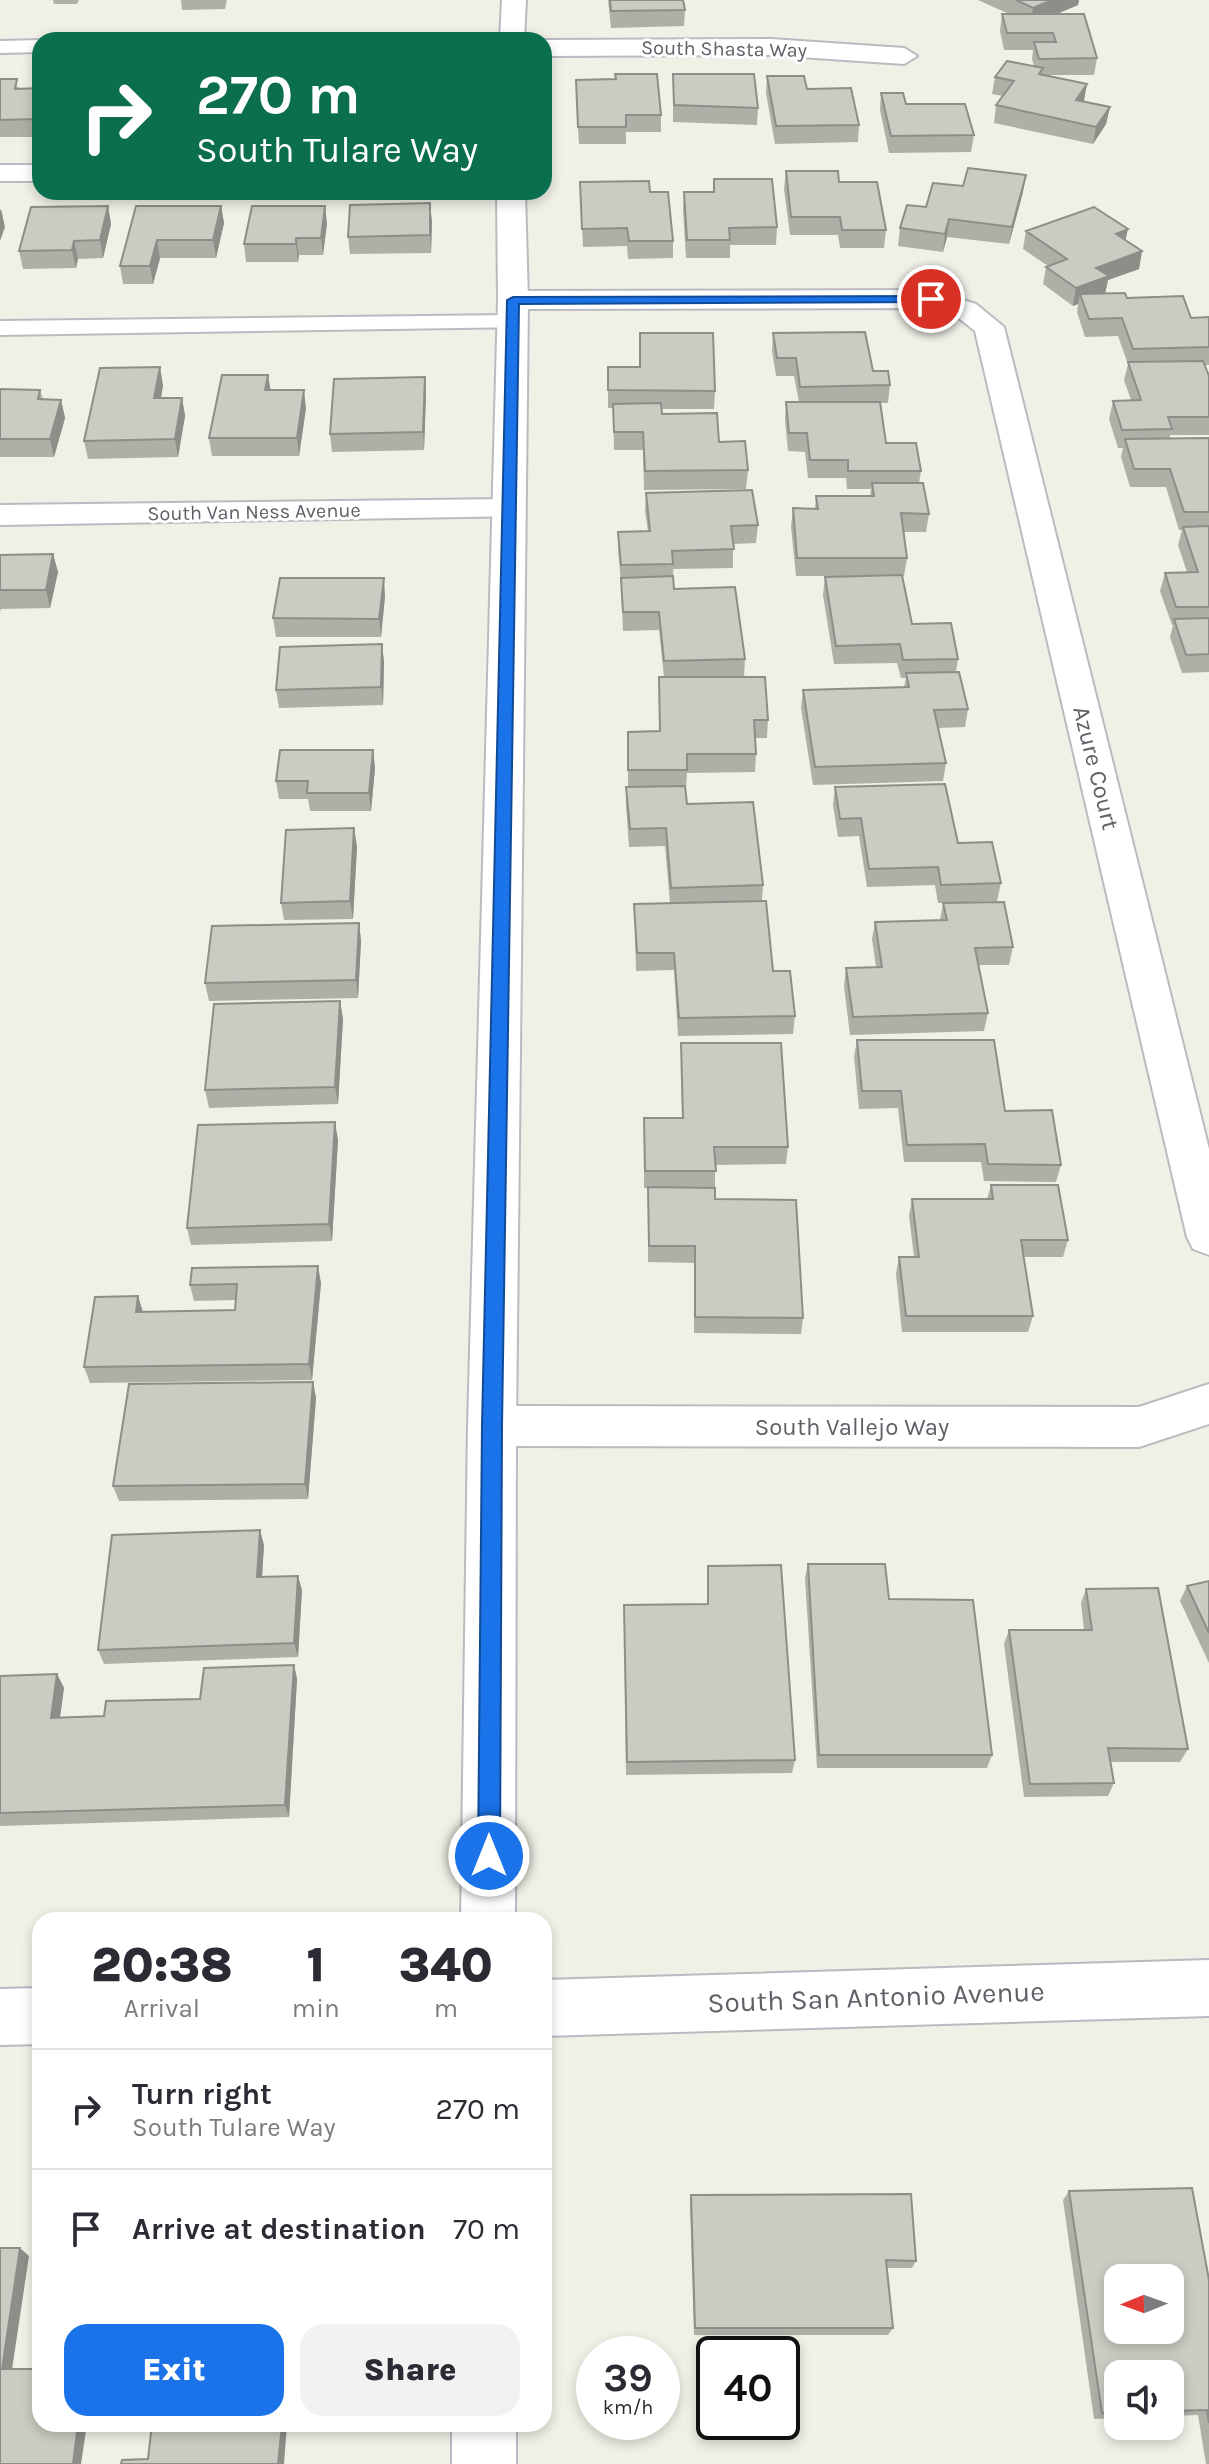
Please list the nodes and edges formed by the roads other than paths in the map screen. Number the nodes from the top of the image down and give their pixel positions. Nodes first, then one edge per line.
1 (514, 0) edge
2 (512, 32) edge
3 (32, 46) edge
4 (0, 47) edge
5 (552, 48) edge
6 (904, 56) dead end
7 (0, 173) edge
8 (32, 173) edge
9 (511, 200) edge
10 (512, 311) junction
11 (0, 328) edge
12 (508, 509) junction
13 (0, 515) edge
14 (1209, 1237) edge
15 (1209, 1404) edge
16 (492, 1426) junction
17 (488, 1912) edge
18 (1209, 1988) edge
19 (552, 2008) edge
20 (32, 2016) edge
21 (0, 2017) edge
22 (484, 2432) edge
23 (484, 2464) edge

1 - 2 street
3 - 4 lane
5 - 6 street, South Shasta Way
7 - 8 street
9 - 10 street
10 - 11 lane
10 - 12 street
10 - 14 street, Azure Court
12 - 13 street, South Van Ness Avenue
12 - 16 street
15 - 16 street, South Vallejo Way
16 - 17 street
18 - 19 street, South San Antonio Avenue
20 - 21 street
22 - 23 street

